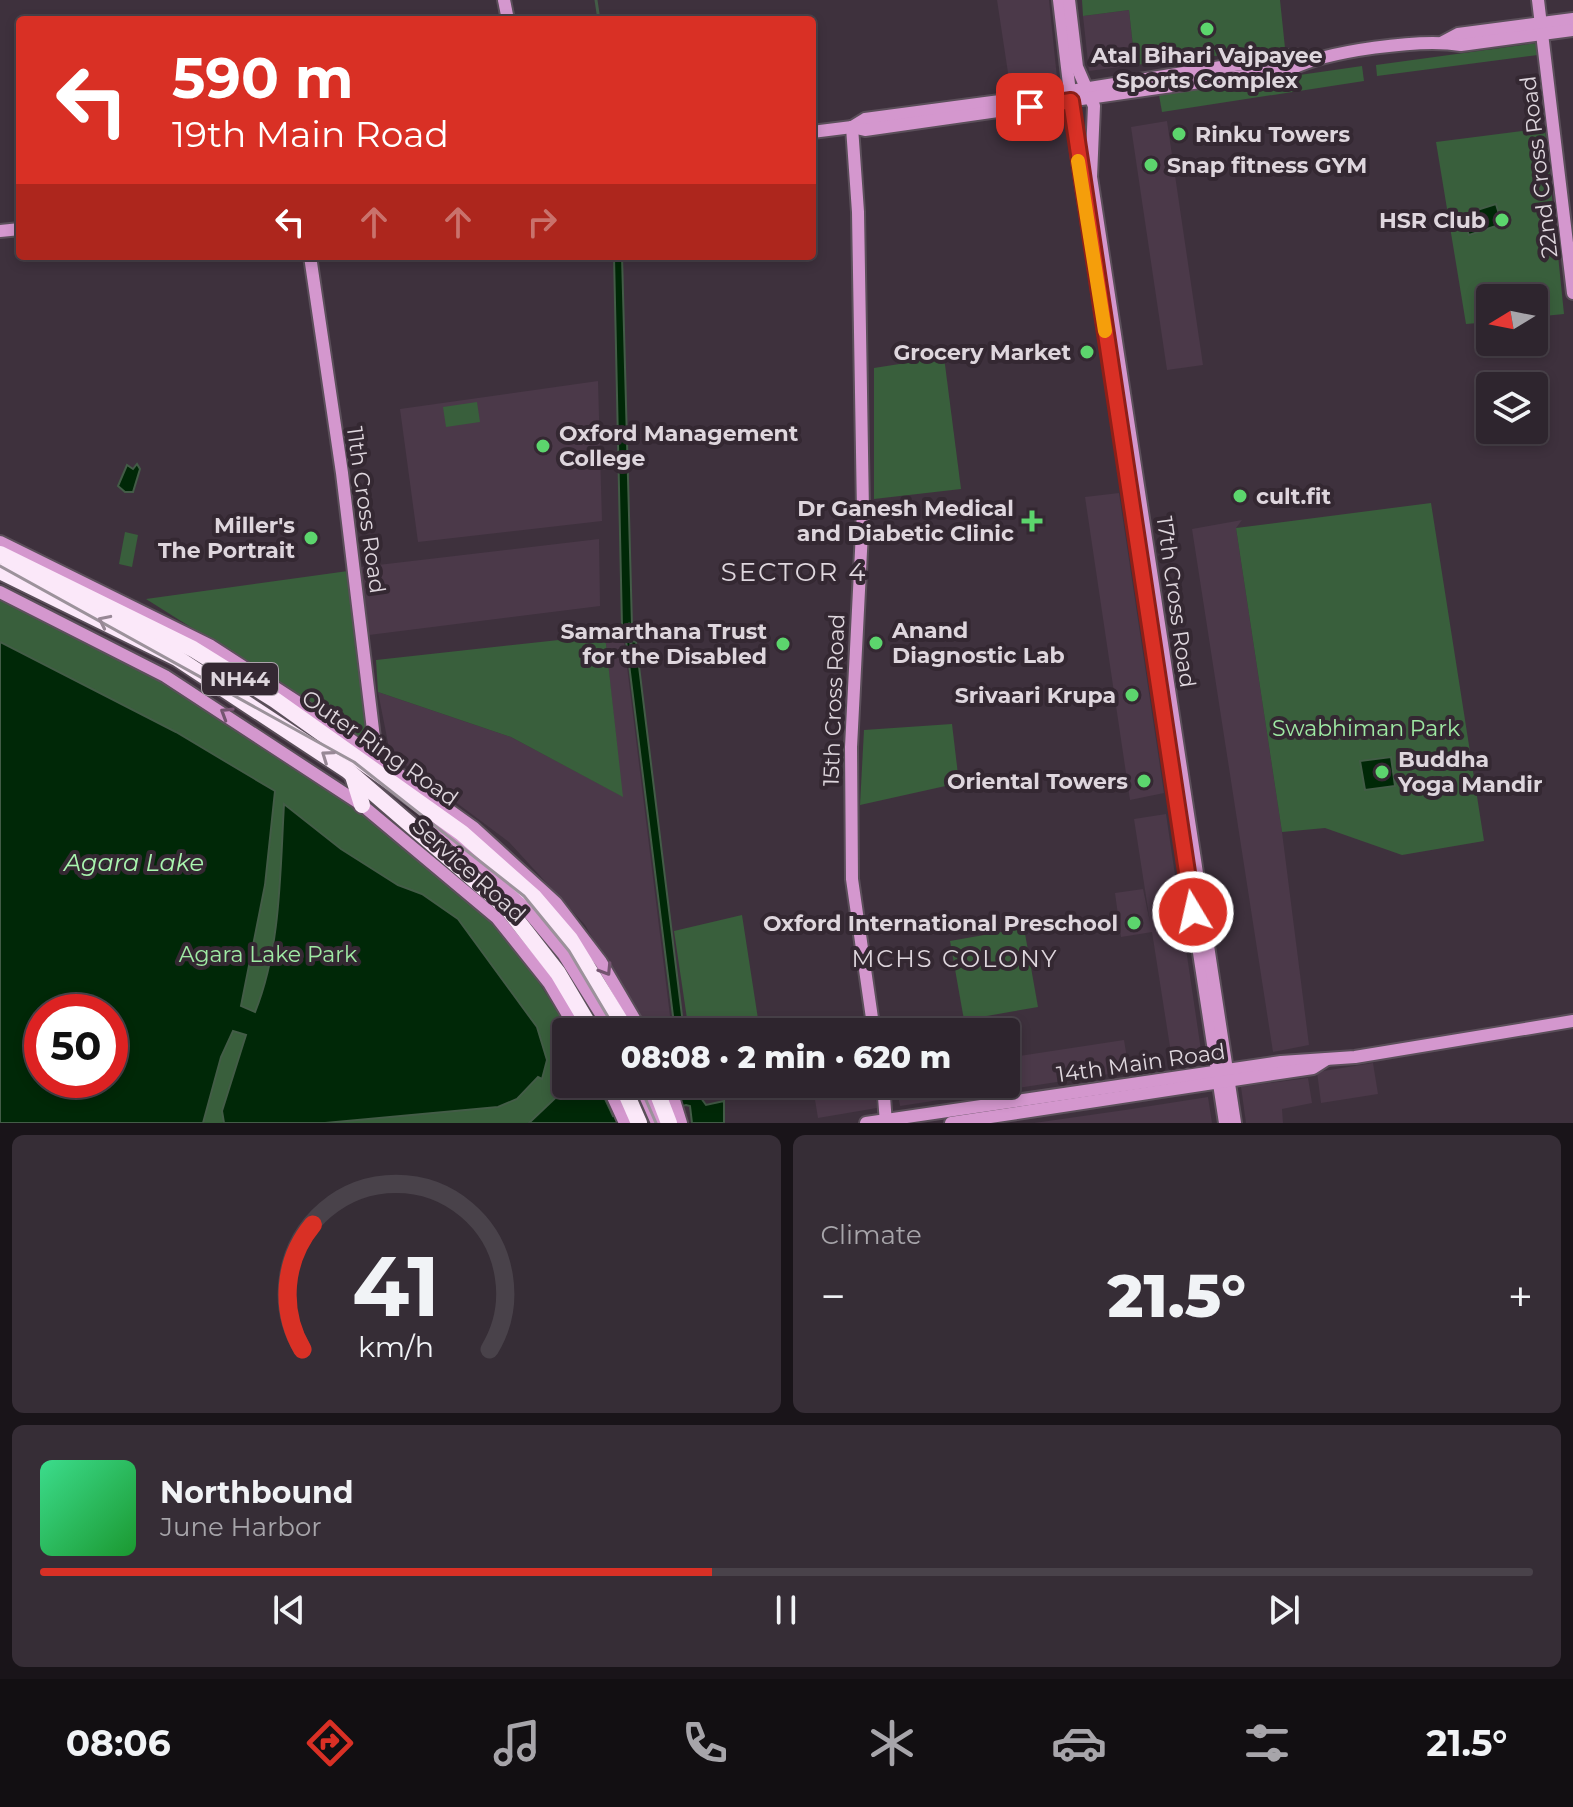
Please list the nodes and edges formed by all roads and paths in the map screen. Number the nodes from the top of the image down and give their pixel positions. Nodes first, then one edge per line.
1 (1059, 0) edge
2 (1069, 0) edge
3 (1538, 0) edge
4 (1573, 19) edge
5 (1542, 30) junction
6 (1573, 30) edge
7 (1089, 92) junction
8 (1070, 95) junction
9 (852, 127) junction
10 (816, 132) edge
11 (1091, 146) junction
12 (1077, 148) junction
13 (311, 260) edge
14 (1573, 293) edge
15 (0, 542) edge
16 (0, 554) edge
17 (0, 571) edge
18 (0, 592) edge
19 (376, 765) junction
20 (353, 775) junction
21 (362, 805) junction
22 (423, 807) junction
23 (570, 1018) edge
24 (585, 1018) edge
25 (603, 1018) edge
26 (618, 1018) edge
27 (634, 1018) edge
28 (872, 1018) edge
29 (1573, 1021) edge
30 (1223, 1076) junction
31 (613, 1098) edge
32 (628, 1098) edge
33 (646, 1098) edge
34 (659, 1098) edge
35 (673, 1098) edge
36 (890, 1098) edge
37 (890, 1122) edge
38 (625, 1123) edge
39 (639, 1123) edge
40 (657, 1123) edge
41 (669, 1123) edge
42 (681, 1123) edge
43 (866, 1123) edge
44 (951, 1123) edge
45 (1225, 1123) edge
46 (1235, 1123) edge

1 - 8 street, 17th Cross Road
2 - 7 street
3 - 5 street, 22nd Cross Road
4 - 5 street
5 - 6 street
5 - 7 street
5 - 14 street, 22nd Cross Road
7 - 8 street
7 - 11 street, 17th Cross Road
8 - 9 street
8 - 12 street, 17th Cross Road
9 - 10 street
9 - 28 street, 15th Cross Road
11 - 12 street
11 - 30 street, 17th Cross Road
12 - 30 street, 17th Cross Road
13 - 19 street, 11th Cross Road
15 - 19 street
16 - 19 highway, Outer Ring Road / NH44
20 -> 17 highway, Outer Ring Road / NH44
21 -> 18 street, Service Road
19 - 22 highway, Outer Ring Road / NH44
19 -> 27 street
20 - 21 highway
20 - 24 highway, Outer Ring Road / NH44
21 - 23 street, Service Road
22 - 25 street
22 - 26 highway, Outer Ring Road / NH44
29 - 30 street, 14th Main Road
30 - 37 street, 14th Main Road
30 - 44 street, 14th Main Road
30 - 45 street, 17th Cross Road
30 - 46 street, 17th Cross Road
31 - 38 street
32 - 39 highway
33 - 40 street
34 - 41 highway
35 - 42 street
36 - 37 street
37 - 43 street, 14th Main Road

